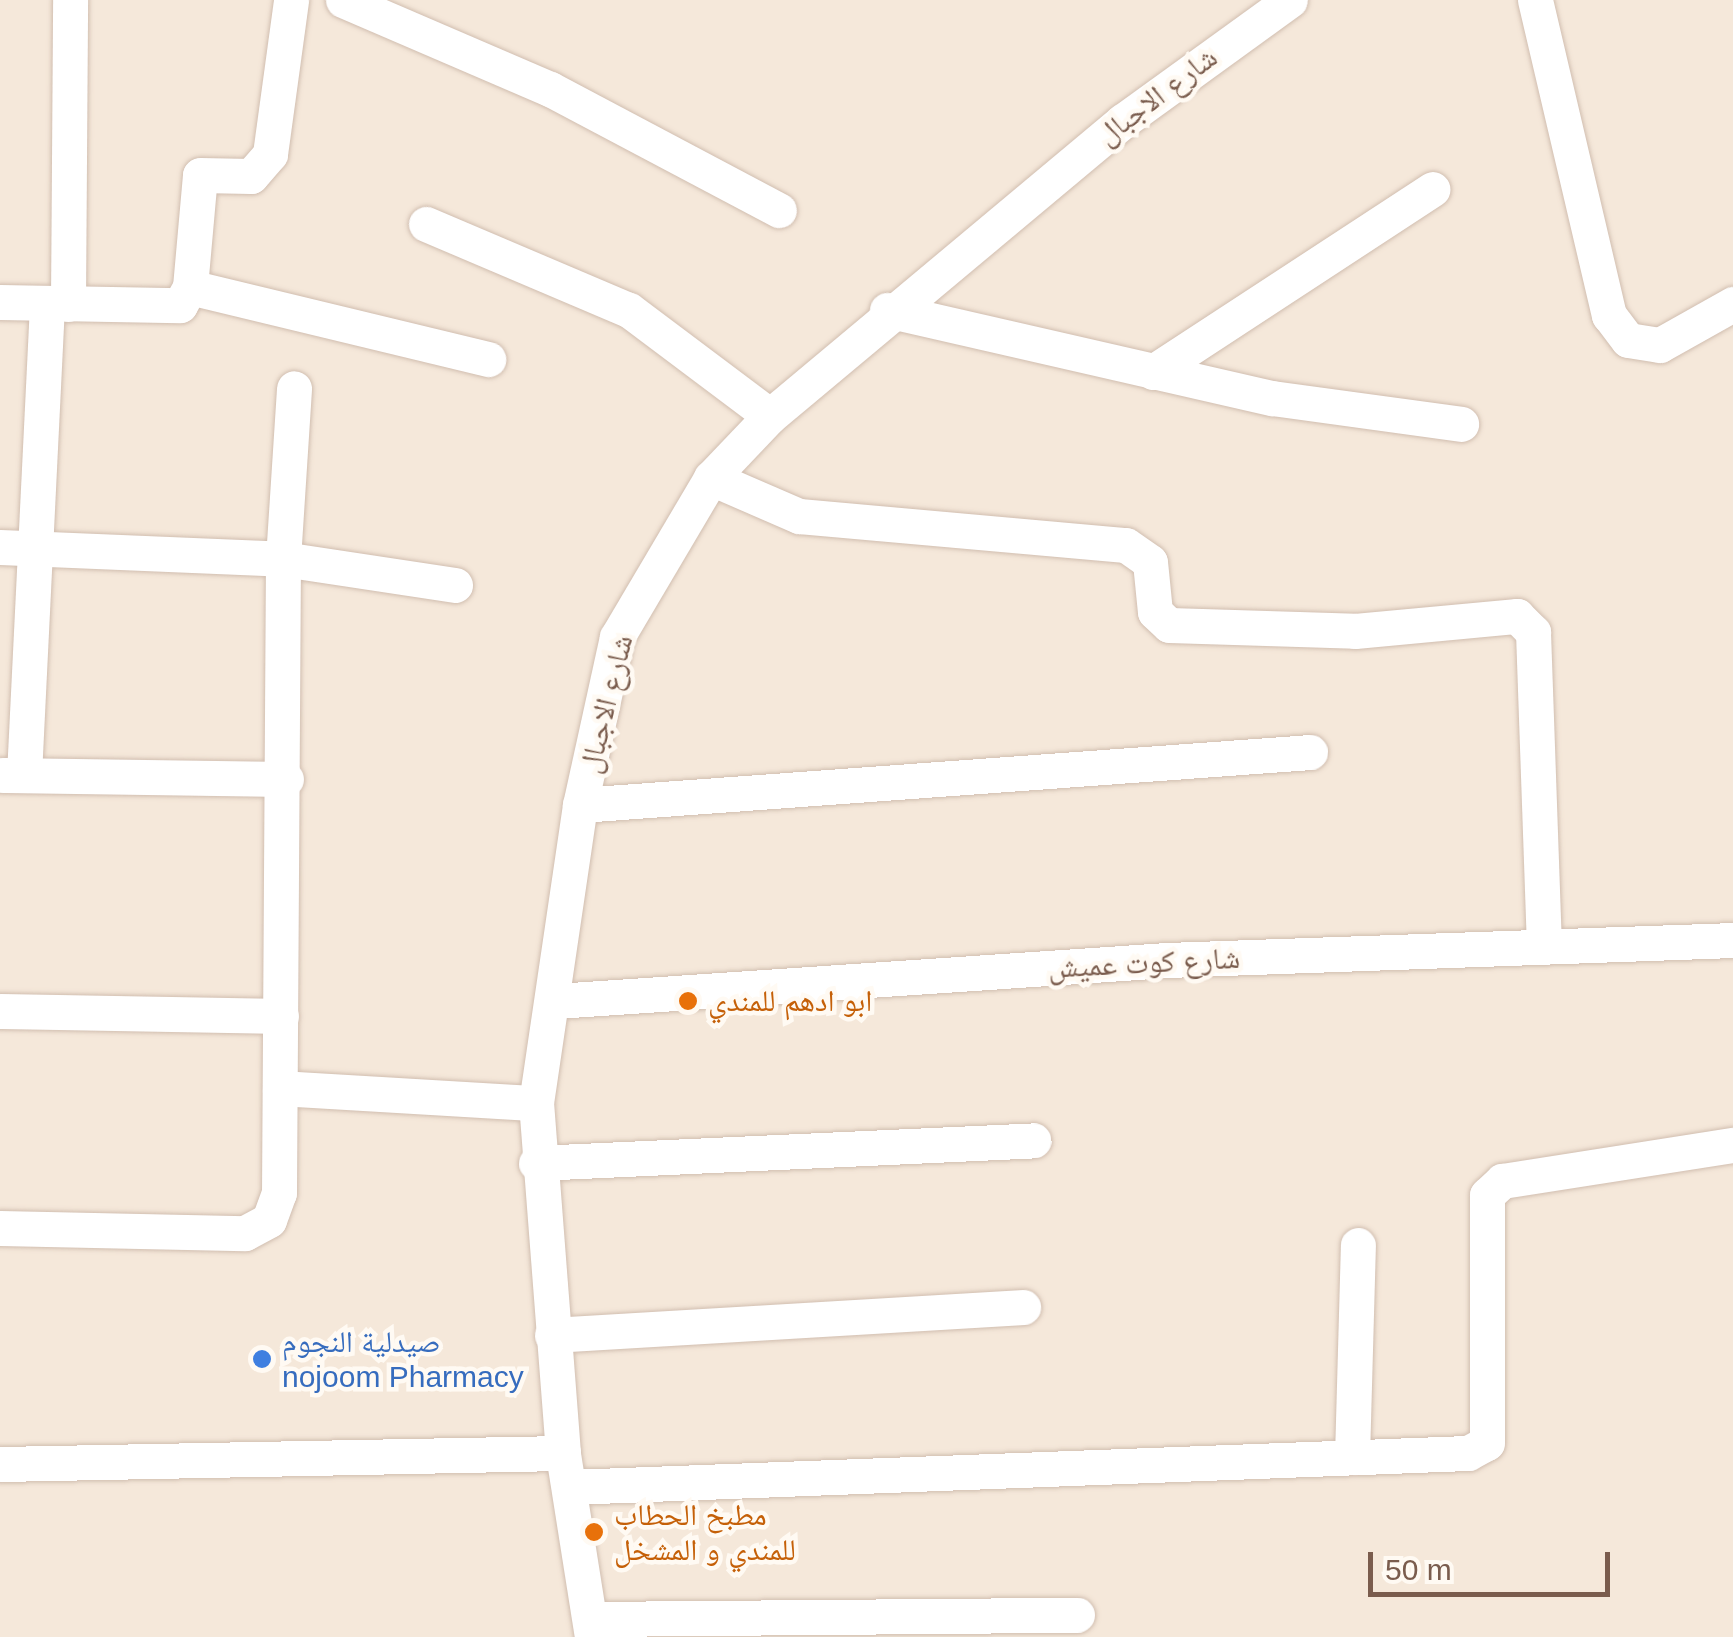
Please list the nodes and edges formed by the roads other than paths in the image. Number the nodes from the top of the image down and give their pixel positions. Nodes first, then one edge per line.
1 (70, 0) edge
2 (291, 0) edge
3 (343, 0) edge
4 (1535, 0) edge
5 (1270, 5) edge
6 (1434, 189) dead end
7 (779, 210) dead end
8 (426, 224) dead end
9 (190, 286) junction
10 (0, 302) edge
11 (57, 304) junction
12 (1733, 304) edge
13 (887, 310) junction
14 (488, 359) dead end
15 (1153, 372) junction
16 (294, 388) dead end
17 (770, 416) junction
18 (1461, 424) dead end
19 (711, 478) junction
20 (18, 548) edge
21 (283, 559) junction
22 (455, 586) dead end
23 (1310, 752) dead end
24 (12, 775) edge
25 (286, 778) junction
26 (580, 805) junction
27 (1733, 940) edge
28 (1544, 947) junction
29 (556, 1002) junction
30 (0, 1012) edge
31 (282, 1016) junction
32 (280, 1088) junction
33 (536, 1103) junction
34 (1033, 1140) dead end
35 (1733, 1144) edge
36 (536, 1163) junction
37 (0, 1228) edge
38 (1358, 1244) dead end
39 (1023, 1307) dead end
40 (552, 1334) junction
41 (563, 1452) junction
42 (1352, 1458) junction
43 (0, 1464) edge
44 (570, 1488) junction
45 (1077, 1616) dead end
46 (591, 1628) edge

1 - 11 street
2 - 9 street
3 - 7 street
4 - 12 street
5 - 13 street, شارع الاجبال
6 - 15 street
8 - 17 street
9 - 11 street
9 - 14 street
10 - 11 street
11 - 20 street
13 - 15 street
13 - 17 street, شارع الاجبال
15 - 18 street
16 - 21 street
17 - 19 street, شارع الاجبال
19 - 26 street, شارع الاجبال
19 - 28 street
20 - 21 street
20 - 24 street
21 - 22 street
21 - 25 street
23 - 26 street
24 - 25 street
25 - 31 street
26 - 29 street, شارع الاجبال
27 - 28 street, شارع كوت عميش
28 - 29 street, شارع كوت عميش
29 - 33 street, شارع الاجبال
30 - 31 street
31 - 32 street
32 - 33 street
32 - 37 street
33 - 36 street, شارع الاجبال
34 - 36 street
35 - 42 street
36 - 40 street, شارع الاجبال
38 - 42 street
39 - 40 street
40 - 41 street, شارع الاجبال
41 - 43 street
41 - 44 street, شارع الاجبال
42 - 44 street
44 - 46 street, شارع الاجبال
45 - 46 street

